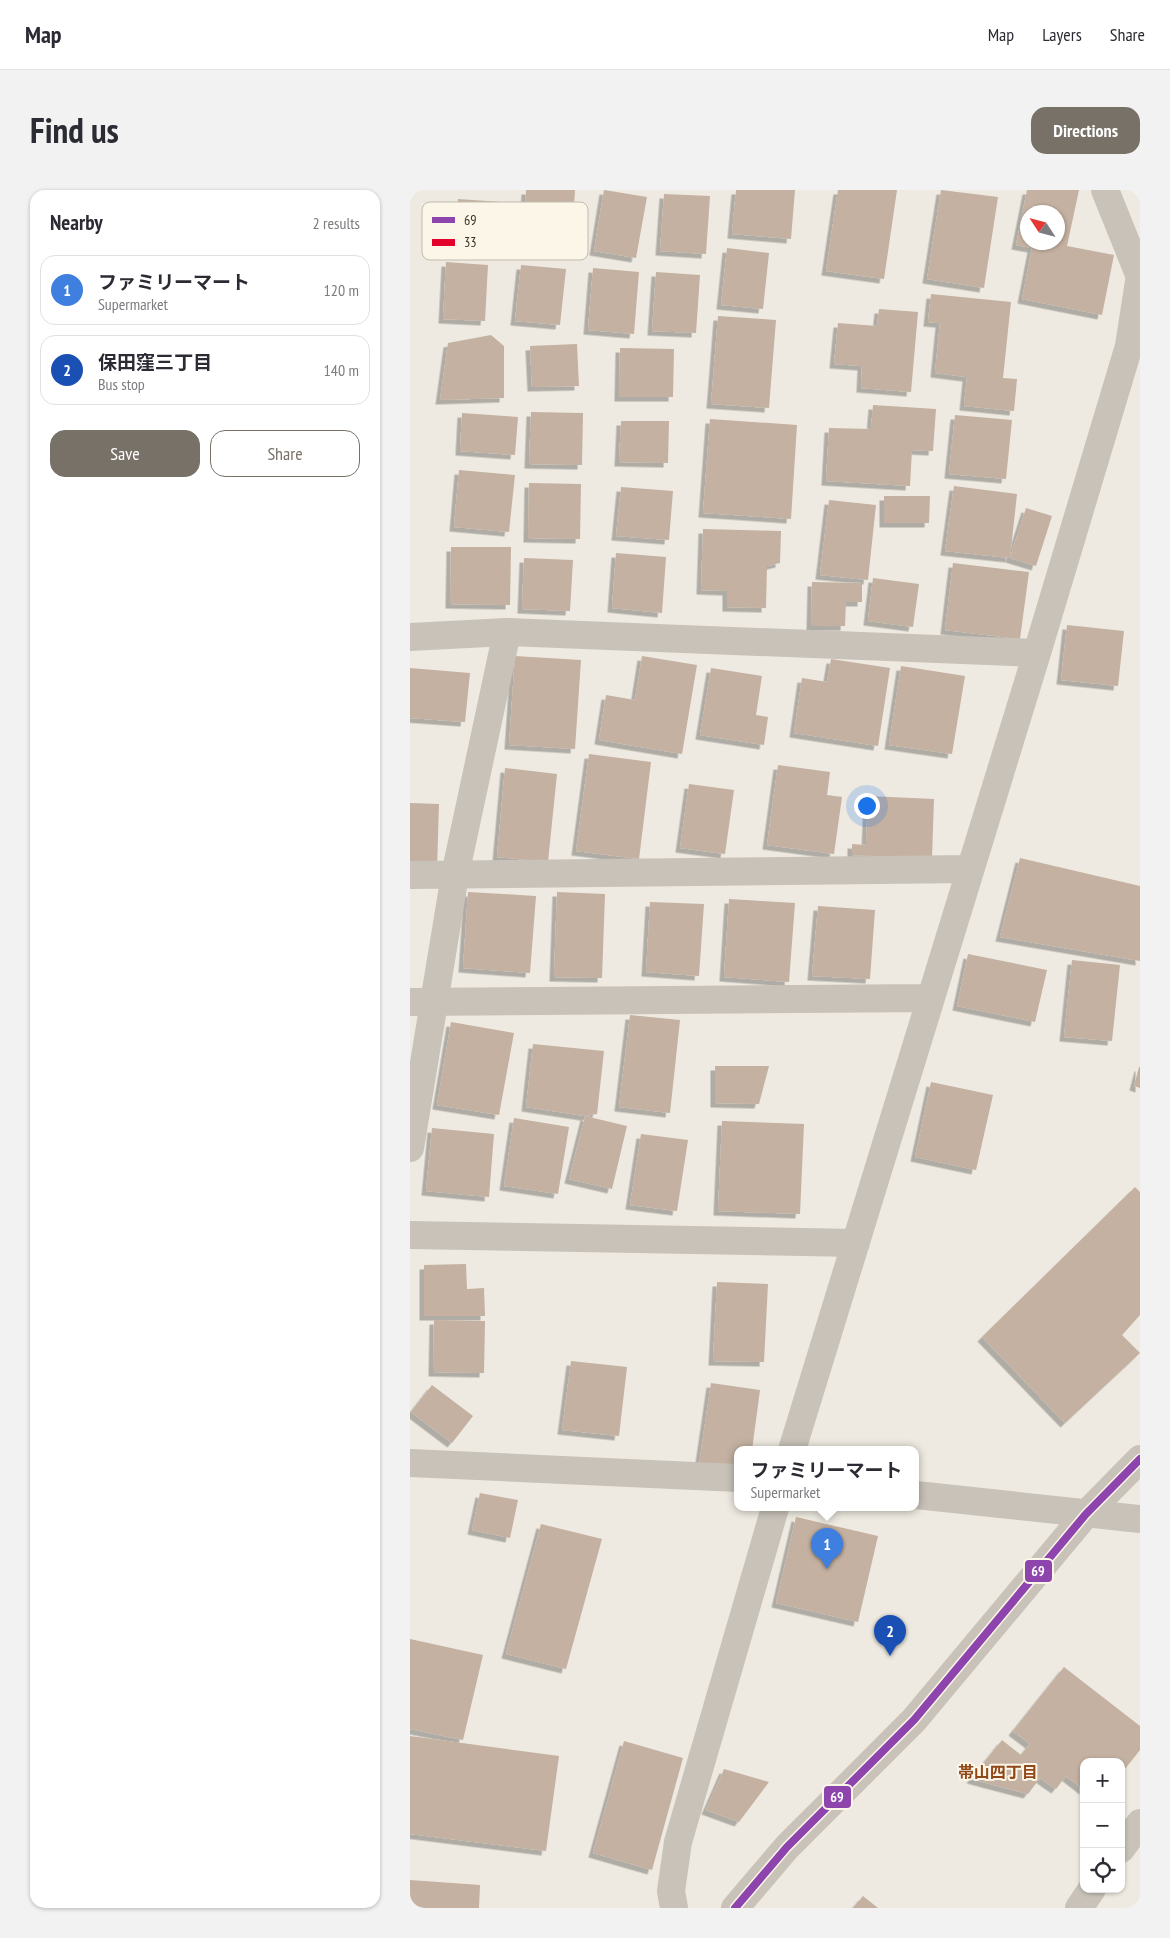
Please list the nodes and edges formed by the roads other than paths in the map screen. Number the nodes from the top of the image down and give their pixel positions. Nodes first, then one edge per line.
1 (1105, 190) edge
2 (1140, 276) edge
3 (507, 632) junction
4 (410, 637) edge
5 (1037, 653) junction
6 (970, 869) junction
7 (410, 875) edge
8 (455, 875) junction
9 (930, 998) junction
10 (422, 1002) edge
11 (410, 1148) edge
12 (410, 1235) edge
13 (856, 1243) junction
14 (793, 1446) edge
15 (1140, 1459) edge
16 (410, 1463) edge
17 (734, 1478) edge
18 (919, 1495) edge
19 (774, 1511) edge
20 (1086, 1514) junction
21 (1140, 1519) edge
22 (1140, 1823) edge
23 (1122, 1848) edge
24 (1089, 1893) edge
25 (674, 1908) edge
26 (735, 1908) edge
27 (1079, 1908) edge

1 - 2 street
2 - 5 street
3 - 4 street
3 - 5 street
3 - 8 street
5 - 6 street
6 - 8 street
6 - 9 street
7 - 8 street
8 - 10 street
9 - 10 street
9 - 13 street
10 - 11 street
12 - 13 street
13 - 14 street
15 - 20 street
16 - 17 street
18 - 20 street
19 - 25 street
20 - 21 street
20 - 26 street
22 - 23 street
24 - 27 street

